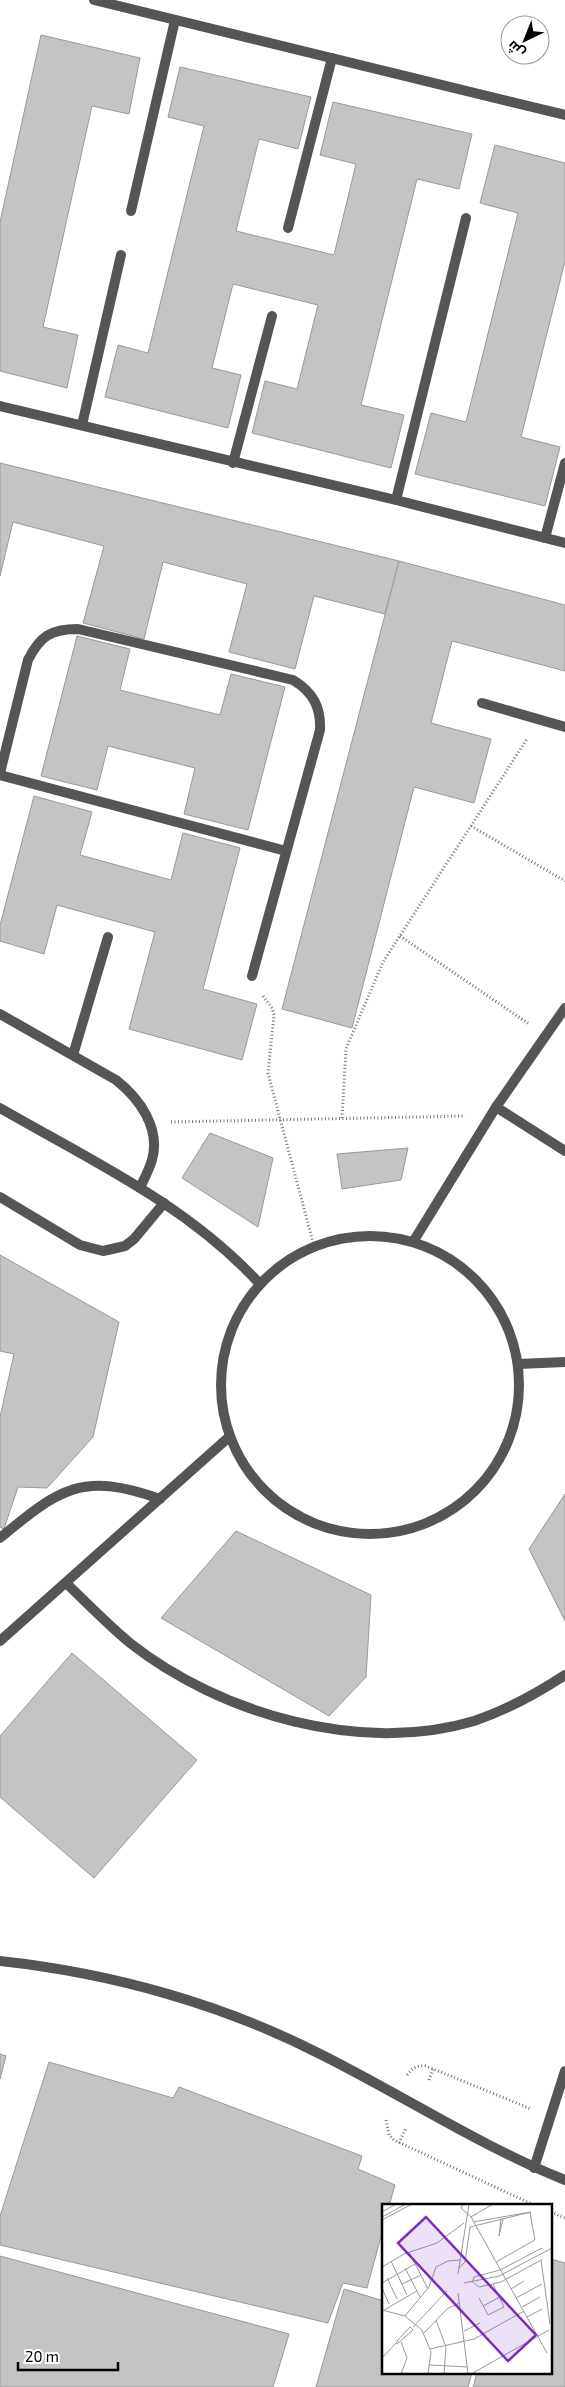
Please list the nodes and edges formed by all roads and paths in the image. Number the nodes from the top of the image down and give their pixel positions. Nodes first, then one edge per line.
1 (94, 0) edge
2 (175, 20) junction
3 (332, 58) junction
4 (565, 115) edge
5 (131, 211) dead end
6 (466, 218) dead end
7 (288, 228) dead end
8 (121, 255) dead end
9 (272, 316) dead end
10 (0, 406) edge
11 (82, 425) junction
12 (565, 462) edge
13 (232, 463) junction
14 (396, 500) junction
15 (545, 538) junction
16 (565, 543) edge
17 (482, 703) dead end
18 (540, 719) junction
19 (565, 727) edge
20 (0, 774) edge
21 (471, 826) junction
22 (286, 852) junction
23 (565, 881) edge
24 (400, 936) junction
25 (108, 937) dead end
26 (252, 976) joint
27 (565, 1008) edge
28 (0, 1014) edge
29 (546, 1036) junction
30 (73, 1055) junction
31 (0, 1108) edge
32 (493, 1111) junction
33 (342, 1118) junction
34 (280, 1120) junction
35 (150, 1122) junction
36 (565, 1151) edge
37 (140, 1188) junction
38 (0, 1197) edge
39 (164, 1203) junction
40 (413, 1242) junction
41 (314, 1246) junction
42 (259, 1283) junction
43 (565, 1362) edge
44 (518, 1364) junction
45 (229, 1437) junction
46 (160, 1498) junction
47 (0, 1538) edge
48 (66, 1583) junction
49 (0, 1641) edge
50 (565, 1675) edge
51 (0, 1960) edge
52 (434, 2068) junction
53 (565, 2072) edge
54 (407, 2075) dead end
55 (429, 2080) dead end
56 (550, 2117) junction
57 (386, 2120) dead end
58 (406, 2128) dead end
59 (399, 2143) junction
60 (534, 2168) junction
61 (565, 2180) edge
62 (532, 2204) edge
63 (552, 2212) edge
64 (565, 2218) edge

1 - 2 street
2 - 3 street
2 - 5 street
3 - 4 street
3 - 7 street
6 - 14 street
8 - 11 street
9 - 13 street
10 - 11 street
11 - 13 street
12 - 15 street
13 - 14 street
14 - 15 street
15 - 16 street
17 - 18 street
18 - 19 street
18 - 21 path
20 - 22 street
20 - 22 street
21 - 23 path
21 - 24 path
22 - 26 street
24 - 29 path
24 - 33 path
25 - 30 street
26 - 34 path
27 - 29 street
28 - 30 street
29 - 32 street
30 - 35 street
31 - 37 street
32 - 33 path
32 - 36 street
32 - 40 street
33 - 34 path
34 - 35 path
34 - 41 path
35 - 37 street
37 - 39 street
38 - 39 street
39 - 42 street
40 - 41 street
40 - 44 street
41 - 42 street
42 - 45 street
43 - 44 street
44 - 45 street
45 - 46 street
46 - 47 street
46 - 48 street
48 - 49 street
48 - 50 street
51 - 60 street
52 - 54 path
52 - 55 path
52 - 56 path
53 - 56 street
56 - 60 street
57 - 59 path
58 - 59 path
59 - 62 path
60 - 61 street
63 - 64 path

